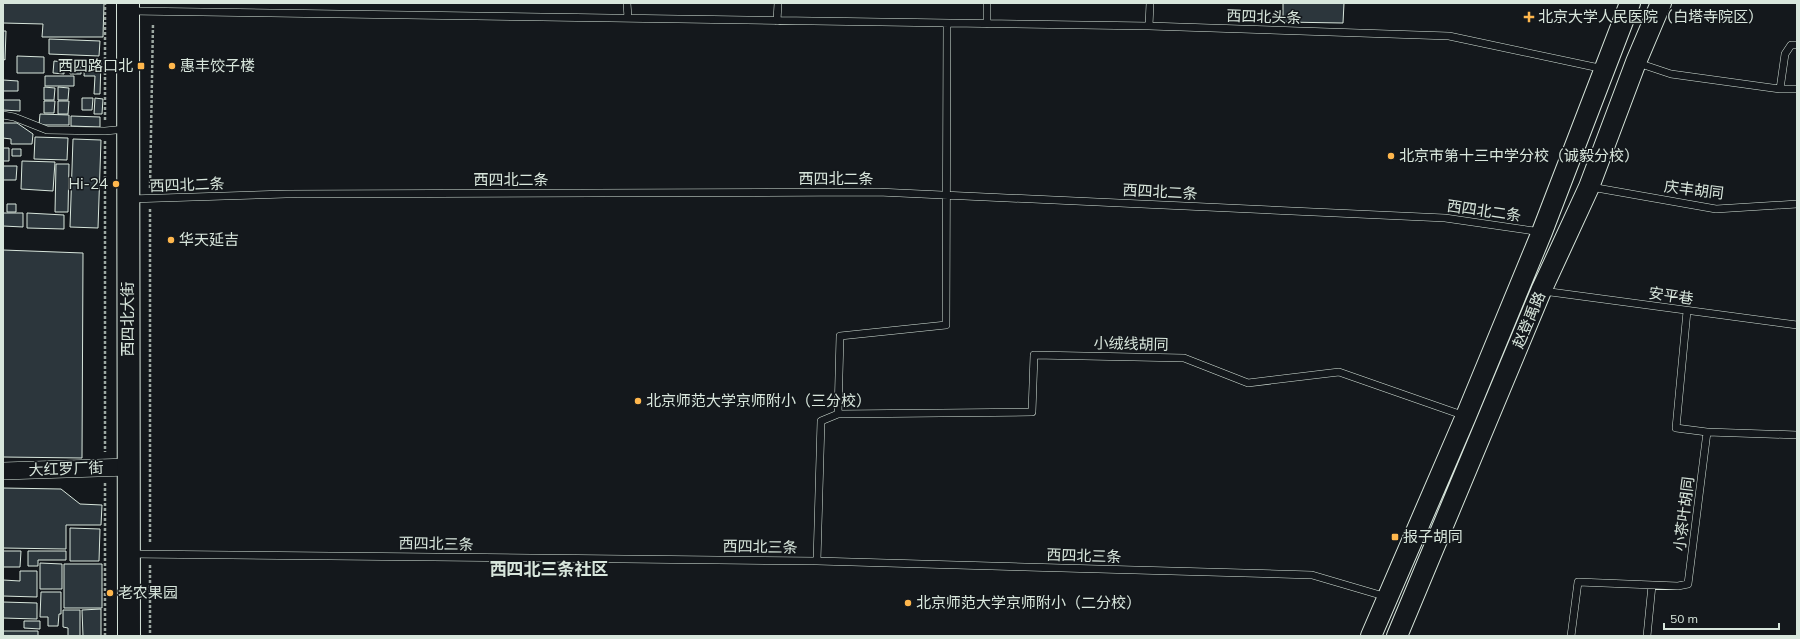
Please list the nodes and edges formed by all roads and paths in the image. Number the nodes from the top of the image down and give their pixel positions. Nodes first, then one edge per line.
1 (105, 3) edge
2 (627, 3) edge
3 (778, 3) edge
4 (987, 3) edge
5 (1150, 3) edge
6 (1630, 3) edge
7 (1661, 3) edge
8 (128, 7) edge
9 (153, 11) junction
10 (628, 18) junction
11 (777, 21) junction
12 (947, 24) junction
13 (987, 24) junction
14 (1149, 26) junction
15 (1797, 45) edge
16 (1636, 62) junction
17 (1604, 69) junction
18 (1780, 89) junction
19 (1797, 89) edge
20 (3, 115) edge
21 (128, 129) junction
22 (104, 131) junction
23 (1588, 187) junction
24 (948, 195) junction
25 (127, 199) junction
26 (150, 200) junction
27 (1797, 204) edge
28 (1542, 232) junction
29 (1541, 291) junction
30 (1687, 311) junction
31 (1797, 325) edge
32 (838, 414) junction
33 (1466, 416) junction
34 (1707, 432) junction
35 (1797, 435) edge
36 (105, 467) junction
37 (129, 467) junction
38 (3, 472) edge
39 (129, 554) junction
40 (150, 554) junction
41 (817, 561) junction
42 (1652, 585) junction
43 (1388, 597) junction
44 (105, 636) edge
45 (129, 636) edge
46 (150, 636) edge
47 (1371, 636) edge
48 (1397, 636) edge
49 (1571, 636) edge
50 (1648, 636) edge

1 - 22 path
2 - 10 lane
3 - 11 lane
4 - 13 lane
5 - 14 lane
6 - 17 main road, 赵登禹路
7 - 16 main road, 赵登禹路
8 - 9 lane, 西四北头条
8 - 21 main road, 西四北大街
9 - 10 lane, 西四北头条
9 - 26 path
10 - 11 lane, 西四北头条
11 - 12 lane, 西四北头条
12 - 13 lane, 西四北头条
12 - 24 lane
13 - 14 lane, 西四北头条
14 - 17 lane, 西四北头条
15 - 18 lane
16 - 18 lane
16 - 23 main road, 赵登禹路
17 - 28 main road, 赵登禹路
18 - 19 lane
20 - 22 lane
21 - 22 lane
21 - 25 main road, 西四北大街
22 - 36 path
23 - 27 lane, 庆丰胡同
23 - 29 main road, 赵登禹路
24 - 26 lane, 西四北二条
24 - 28 lane, 西四北二条
24 - 32 lane
25 - 26 lane, 西四北二条
25 - 37 main road, 西四北大街
26 - 40 path
28 - 33 main road, 赵登禹路
29 - 30 lane, 安平巷
29 - 48 main road, 赵登禹路
30 - 31 lane, 安平巷
30 - 34 lane
32 - 33 lane, 小绒线胡同
32 - 41 lane
33 - 43 main road, 赵登禹路
34 - 35 lane
34 - 42 lane, 小茶叶胡同
36 - 37 street, 大红罗厂街
36 - 38 street, 大红罗厂街
36 - 44 path
37 - 39 main road, 西四北大街
39 - 40 lane, 西四北三条
39 - 45 main road, 西四北大街
40 - 41 lane, 西四北三条
40 - 46 path
41 - 43 lane, 西四北三条
42 - 49 lane, 小茶叶胡同
42 - 50 lane
43 - 47 main road, 赵登禹路

